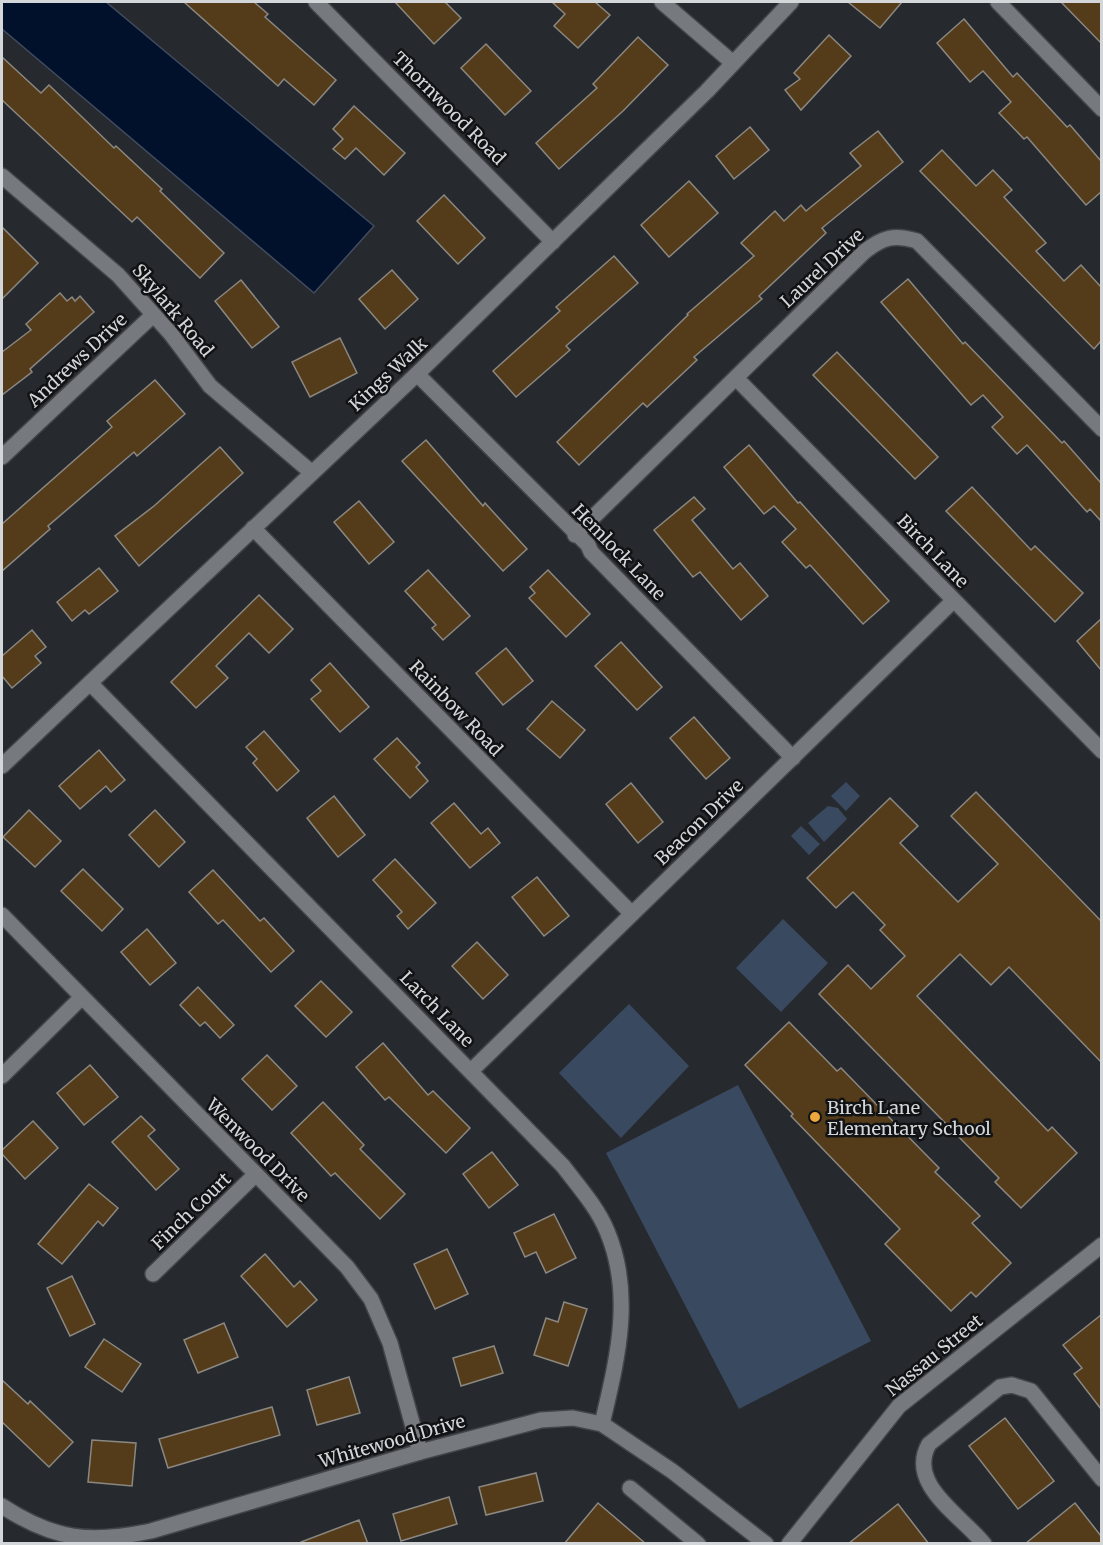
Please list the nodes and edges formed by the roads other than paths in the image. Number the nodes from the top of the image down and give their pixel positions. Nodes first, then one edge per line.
1 (316, 2) edge
2 (662, 2) edge
3 (791, 2) edge
4 (998, 2) edge
5 (733, 63) junction
6 (1101, 109) edge
7 (2, 176) edge
8 (553, 242) junction
9 (152, 316) junction
10 (417, 374) junction
11 (736, 378) junction
12 (1101, 429) edge
13 (2, 457) edge
14 (311, 472) junction
15 (253, 528) junction
16 (576, 535) junction
17 (953, 601) junction
18 (90, 683) junction
19 (1101, 752) edge
20 (793, 758) junction
21 (2, 766) edge
22 (632, 914) junction
23 (2, 915) edge
24 (81, 998) junction
25 (471, 1071) junction
26 (2, 1076) edge
27 (255, 1175) junction
28 (1101, 1245) edge
29 (153, 1274) dead end
30 (602, 1424) junction
31 (420, 1452) junction
32 (1101, 1479) edge
33 (630, 1488) dead end
34 (2, 1506) edge
35 (698, 1544) edge
36 (766, 1544) edge
37 (789, 1544) edge
38 (984, 1544) edge

1 - 8 street, Thornwood Road
2 - 5 street
3 - 5 street, Kings Walk
4 - 6 street
5 - 8 street, Kings Walk
7 - 9 street, Skylark Road
8 - 10 street, Kings Walk
9 - 13 street, Andrews Drive
9 - 14 street, Skylark Road
10 - 14 street, Kings Walk
10 - 16 street, Hemlock Lane
11 - 12 street, Laurel Drive
11 - 16 street, Laurel Drive
11 - 17 street, Birch Lane
14 - 15 street, Kings Walk
15 - 18 street, Kings Walk
15 - 22 street, Rainbow Road
16 - 20 street, Hemlock Lane
17 - 19 street, Birch Lane
17 - 20 street, Beacon Drive
18 - 21 street, Kings Walk
18 - 25 street, Larch Lane
20 - 22 street, Beacon Drive
22 - 25 street, Beacon Drive
23 - 24 street, Wenwood Drive
24 - 26 street
24 - 27 street, Wenwood Drive
25 - 30 street, Larch Lane
27 - 29 street, Finch Court
27 - 31 street, Wenwood Drive
28 - 37 street, Nassau Street
30 - 31 street, Whitewood Drive
30 - 36 street, Whitewood Drive
31 - 34 street, Whitewood Drive
32 - 38 street
33 - 35 street

